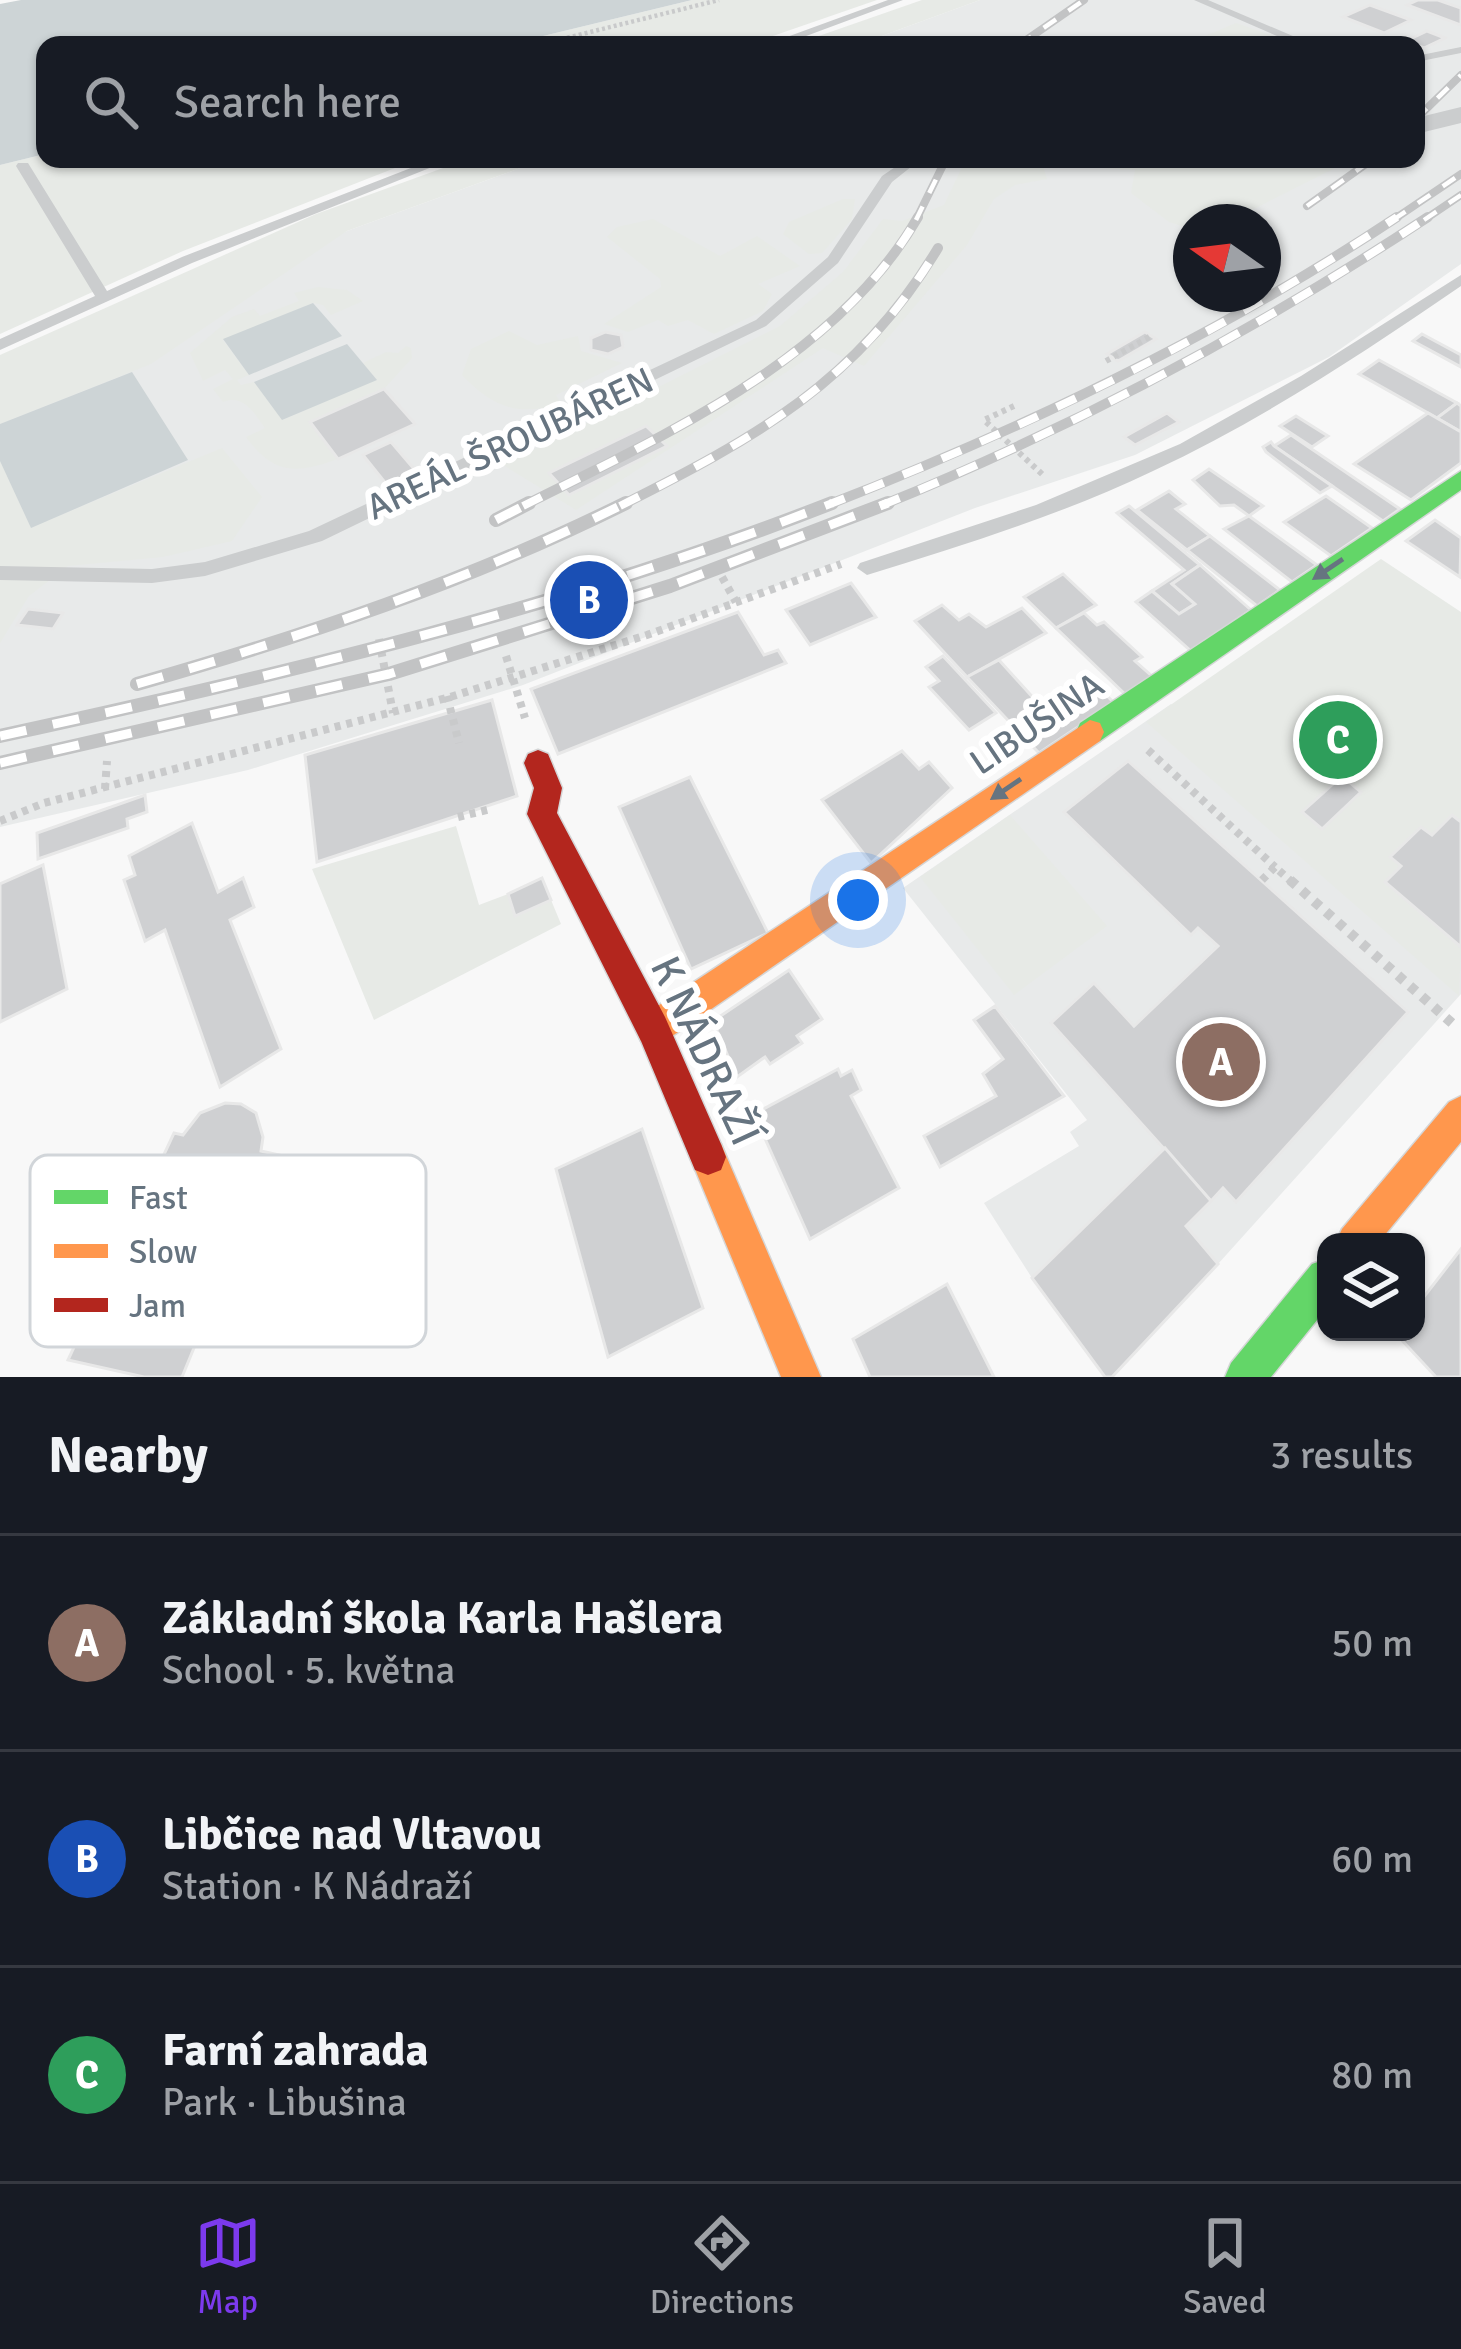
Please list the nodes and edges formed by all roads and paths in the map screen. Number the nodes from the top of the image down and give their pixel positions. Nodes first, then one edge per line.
1 (719, 0) edge
2 (898, 0) edge
3 (1198, 0) edge
4 (574, 36) edge
5 (796, 36) edge
6 (1286, 36) edge
7 (1461, 50) edge
8 (1425, 57) edge
9 (1461, 115) edge
10 (1425, 124) edge
11 (23, 166) dead end
12 (419, 168) edge
13 (902, 168) edge
14 (1461, 278) edge
15 (104, 298) junction
16 (1151, 336) dead end
17 (0, 345) edge
18 (1106, 361) dead end
19 (1014, 406) dead end
20 (1043, 475) dead end
21 (1461, 479) edge
22 (846, 562) dead end
23 (867, 568) dead end
24 (0, 573) edge
25 (722, 577) dead end
26 (736, 602) junction
27 (380, 639) dead end
28 (506, 656) dead end
29 (512, 676) junction
30 (447, 696) junction
31 (393, 713) junction
32 (1111, 718) junction
33 (459, 743) dead end
34 (107, 761) dead end
35 (538, 763) dead end
36 (105, 789) junction
37 (0, 821) edge
38 (1275, 867) junction
39 (1262, 880) dead end
40 (1453, 1024) dead end
41 (653, 1029) junction
42 (1453, 1142) edge
43 (1364, 1233) edge
44 (1317, 1289) edge
45 (801, 1377) edge
46 (1245, 1377) edge

1 - 4 path
2 - 5 lane
3 - 6 lane
7 - 8 lane
9 - 10 street
11 - 15 lane
12 - 15 lane
13 - 24 lane, AREÁL ŠROUBÁREN
14 - 23 lane
15 - 17 lane
16 - 18 path
19 - 20 path
21 -> 32 street, LIBUŠINA
22 - 26 path
25 - 26 path
26 - 29 path
27 - 31 path
28 - 29 path
29 - 30 path
30 - 31 path
30 - 33 path
31 - 36 path
32 - 38 path
32 -> 41 street, LIBUŠINA
34 - 36 path
35 - 41 street, K NÁDRAŽÍ
36 - 37 path
38 - 39 path
38 - 40 path
41 - 45 street, K NÁDRAŽÍ
42 - 43 street
44 - 46 street

